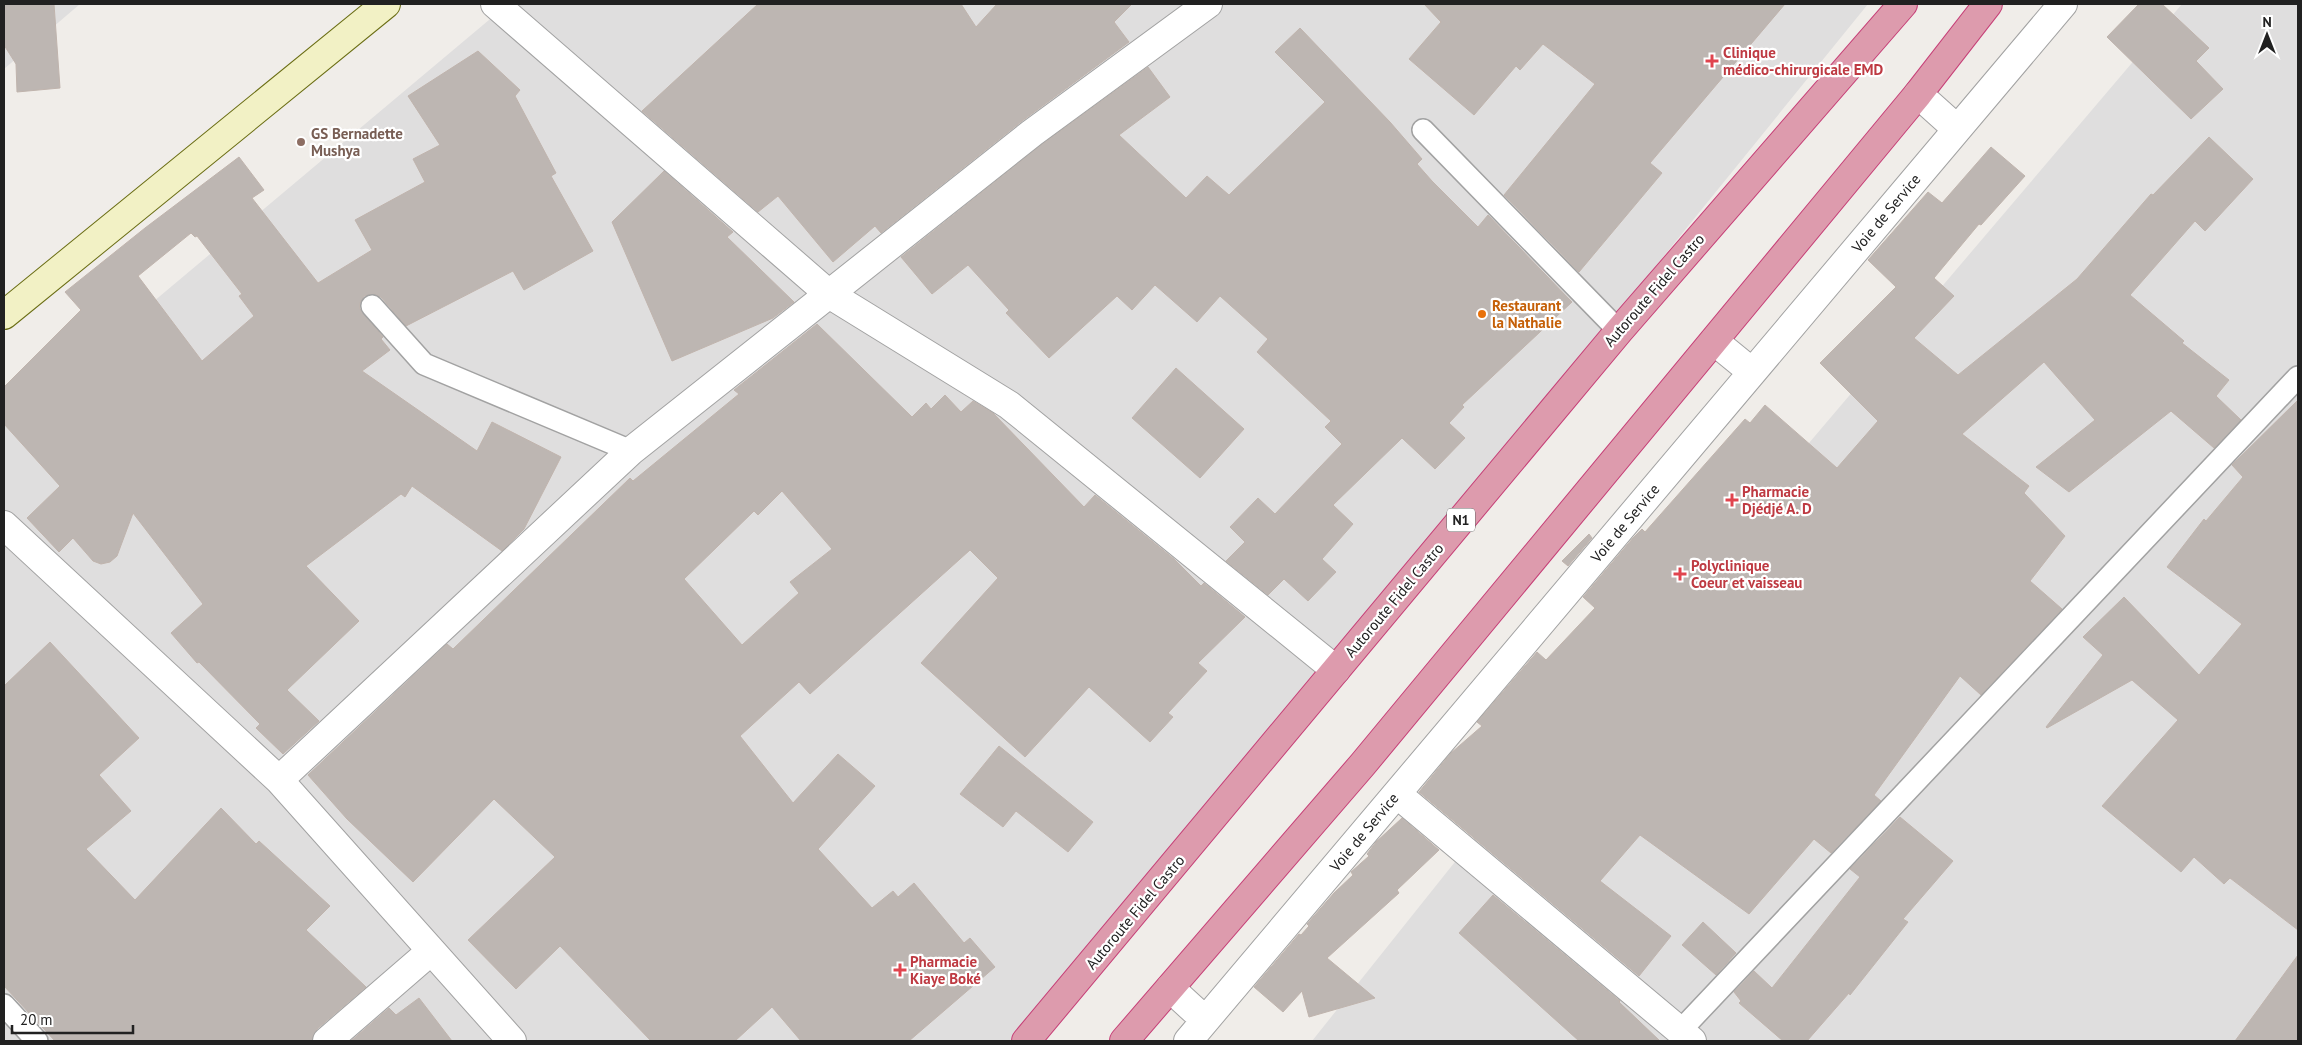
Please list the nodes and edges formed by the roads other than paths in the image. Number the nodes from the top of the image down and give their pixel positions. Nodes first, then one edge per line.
1 (386, 4) edge
2 (494, 4) edge
3 (1208, 4) edge
4 (1903, 4) edge
5 (1988, 4) edge
6 (2063, 4) edge
7 (1918, 94) junction
8 (1958, 129) junction
9 (1422, 130) dead end
10 (829, 294) junction
11 (372, 306) dead end
12 (4, 315) edge
13 (1619, 331) junction
14 (1714, 341) junction
15 (1752, 372) junction
16 (2298, 377) edge
17 (631, 451) junction
18 (4, 525) edge
19 (1336, 670) junction
20 (279, 780) junction
21 (1396, 794) junction
22 (431, 951) junction
23 (1170, 988) junction
24 (4, 1005) edge
25 (1205, 1020) junction
26 (1686, 1036) edge
27 (37, 1041) edge
28 (327, 1041) edge
29 (512, 1041) edge
30 (1026, 1041) edge
31 (1124, 1041) edge
32 (1188, 1041) edge

1 - 12 street
2 - 10 street
3 - 10 street
4 - 13 highway, Autoroute Fidel Castro / N1
5 - 7 highway
6 - 8 street, Voie de Service
7 - 8 street
7 - 14 highway
8 - 15 street, Voie de Service
9 - 13 lane
10 - 17 street
10 - 19 street
11 - 17 lane
13 - 19 highway, Autoroute Fidel Castro / N1
14 - 15 street
14 - 23 highway
15 - 21 street, Voie de Service
16 - 26 lane
17 - 20 street
18 - 20 street
19 - 30 highway, Autoroute Fidel Castro / N1
20 - 22 street
21 - 25 street, Voie de Service
21 - 26 street
22 - 28 street
22 - 29 street
23 - 25 street
23 - 31 highway
24 - 27 lane
25 - 32 street, Voie de Service

